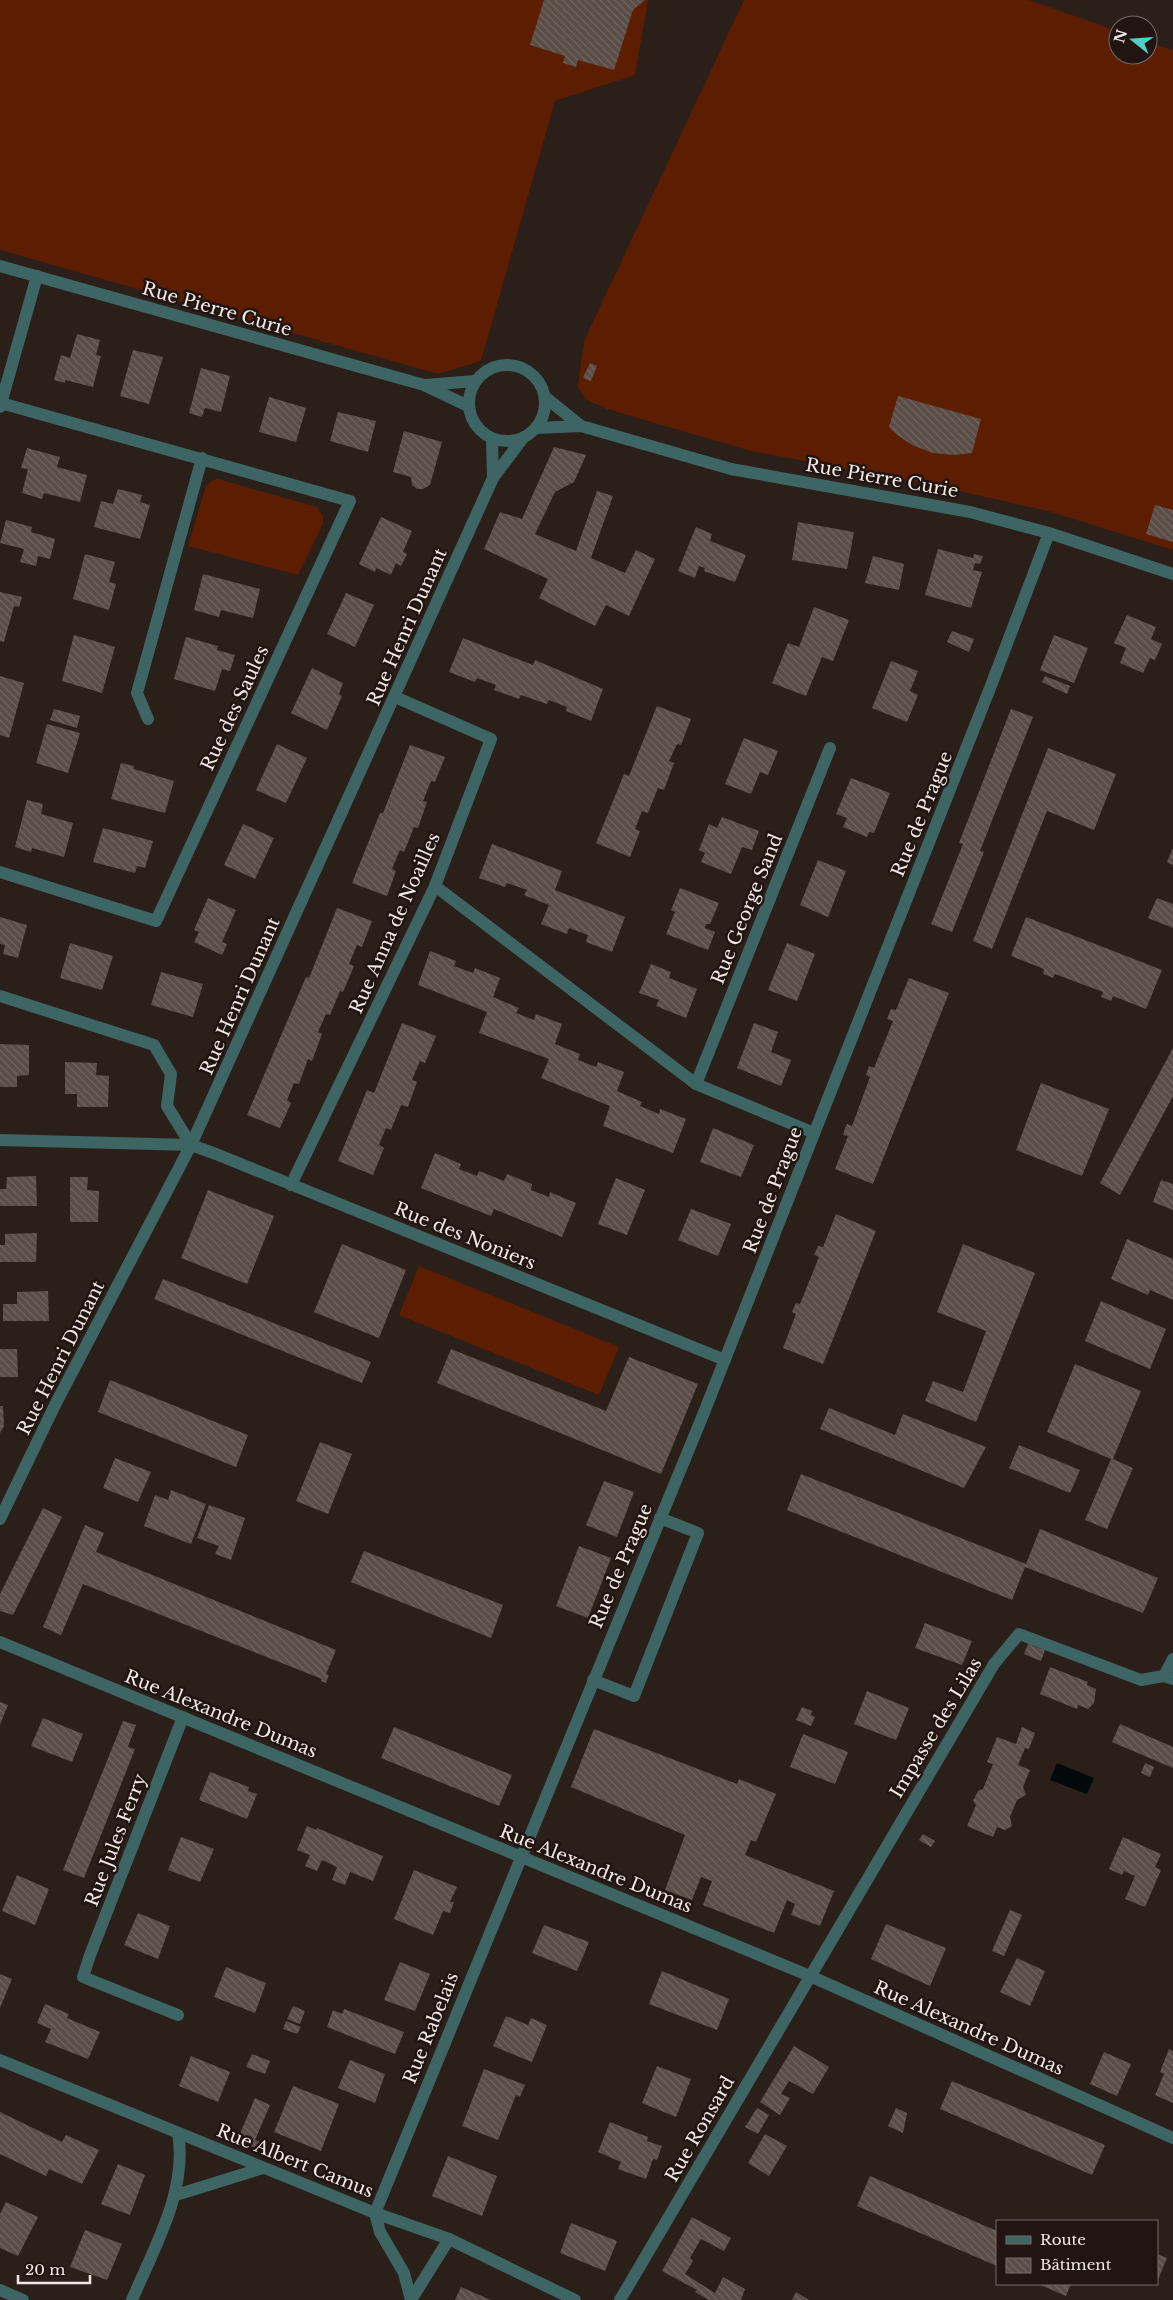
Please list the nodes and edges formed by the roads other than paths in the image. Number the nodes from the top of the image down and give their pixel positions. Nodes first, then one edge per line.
1 (0, 266) edge
2 (37, 276) junction
3 (475, 381) junction
4 (424, 385) junction
5 (545, 397) junction
6 (1, 405) edge
7 (468, 406) junction
8 (581, 426) junction
9 (536, 428) junction
10 (523, 438) junction
11 (492, 439) junction
12 (202, 458) junction
13 (493, 478) junction
14 (1049, 533) junction
15 (1173, 574) edge
16 (395, 697) junction
17 (148, 719) dead end
18 (830, 748) dead end
19 (0, 872) edge
20 (435, 886) junction
21 (0, 996) edge
22 (696, 1084) junction
23 (814, 1133) junction
24 (0, 1140) edge
25 (191, 1145) junction
26 (291, 1185) junction
27 (725, 1360) junction
28 (660, 1518) junction
29 (0, 1519) edge
30 (0, 1642) edge
31 (1173, 1659) edge
32 (1169, 1677) edge
33 (593, 1680) junction
34 (183, 1717) junction
35 (520, 1857) junction
36 (810, 1976) junction
37 (178, 2015) dead end
38 (0, 2060) edge
39 (178, 2133) junction
40 (1173, 2138) edge
41 (263, 2168) junction
42 (176, 2195) junction
43 (375, 2213) junction
44 (449, 2239) junction
45 (0, 2290) edge
46 (23, 2300) edge
47 (132, 2300) edge
48 (411, 2300) edge
49 (575, 2300) edge
50 (620, 2300) edge

1 - 2 street, Rue Pierre Curie
2 - 4 street, Rue Pierre Curie
2 - 6 street, Rue des Saules
3 - 4 street, Rue Pierre Curie
3 - 5 street
3 - 7 street
4 - 7 street, Rue Pierre Curie
5 - 8 street, Rue Pierre Curie
5 - 9 street
6 - 12 street, Rue des Saules
7 - 11 street
8 - 9 street, Rue Pierre Curie
8 - 14 street, Rue Pierre Curie
9 - 10 street
10 - 11 street
10 - 13 street, Rue Henri Dunant
11 - 13 street, Rue Henri Dunant
12 - 17 street
12 - 19 street, Rue des Saules
13 - 16 street, Rue Henri Dunant
14 - 15 street, Rue Pierre Curie
14 - 23 street, Rue de Prague
16 - 20 street, Rue Anna de Noailles
16 - 25 street, Rue Henri Dunant
18 - 22 street, Rue George Sand
20 - 22 street
20 - 26 street, Rue Anna de Noailles
21 - 25 street
22 - 23 street
23 - 27 street, Rue de Prague
24 - 25 street
25 - 26 street, Rue des Noniers
25 - 29 street, Rue Henri Dunant
26 - 27 street, Rue des Noniers
27 - 28 street, Rue de Prague
28 - 33 street, Rue de Prague
28 - 33 street
30 - 34 street, Rue Alexandre Dumas
31 - 32 street
32 - 36 street, Impasse des Lilas
33 - 35 street, Rue de Prague
34 - 35 street, Rue Alexandre Dumas
34 - 37 street, Rue Jules Ferry
35 - 36 street, Rue Alexandre Dumas
35 - 43 street, Rue Rabelais
36 - 40 street, Rue Alexandre Dumas
36 - 50 street, Rue Ronsard
38 - 39 street, Rue Albert Camus
39 - 41 street, Rue Albert Camus
39 - 42 street
41 - 42 street
41 - 43 street, Rue Albert Camus
42 - 47 street
43 - 44 street, Rue Albert Camus
43 - 48 street
44 - 48 street
44 - 49 street, Rue Albert Camus
45 - 46 street

